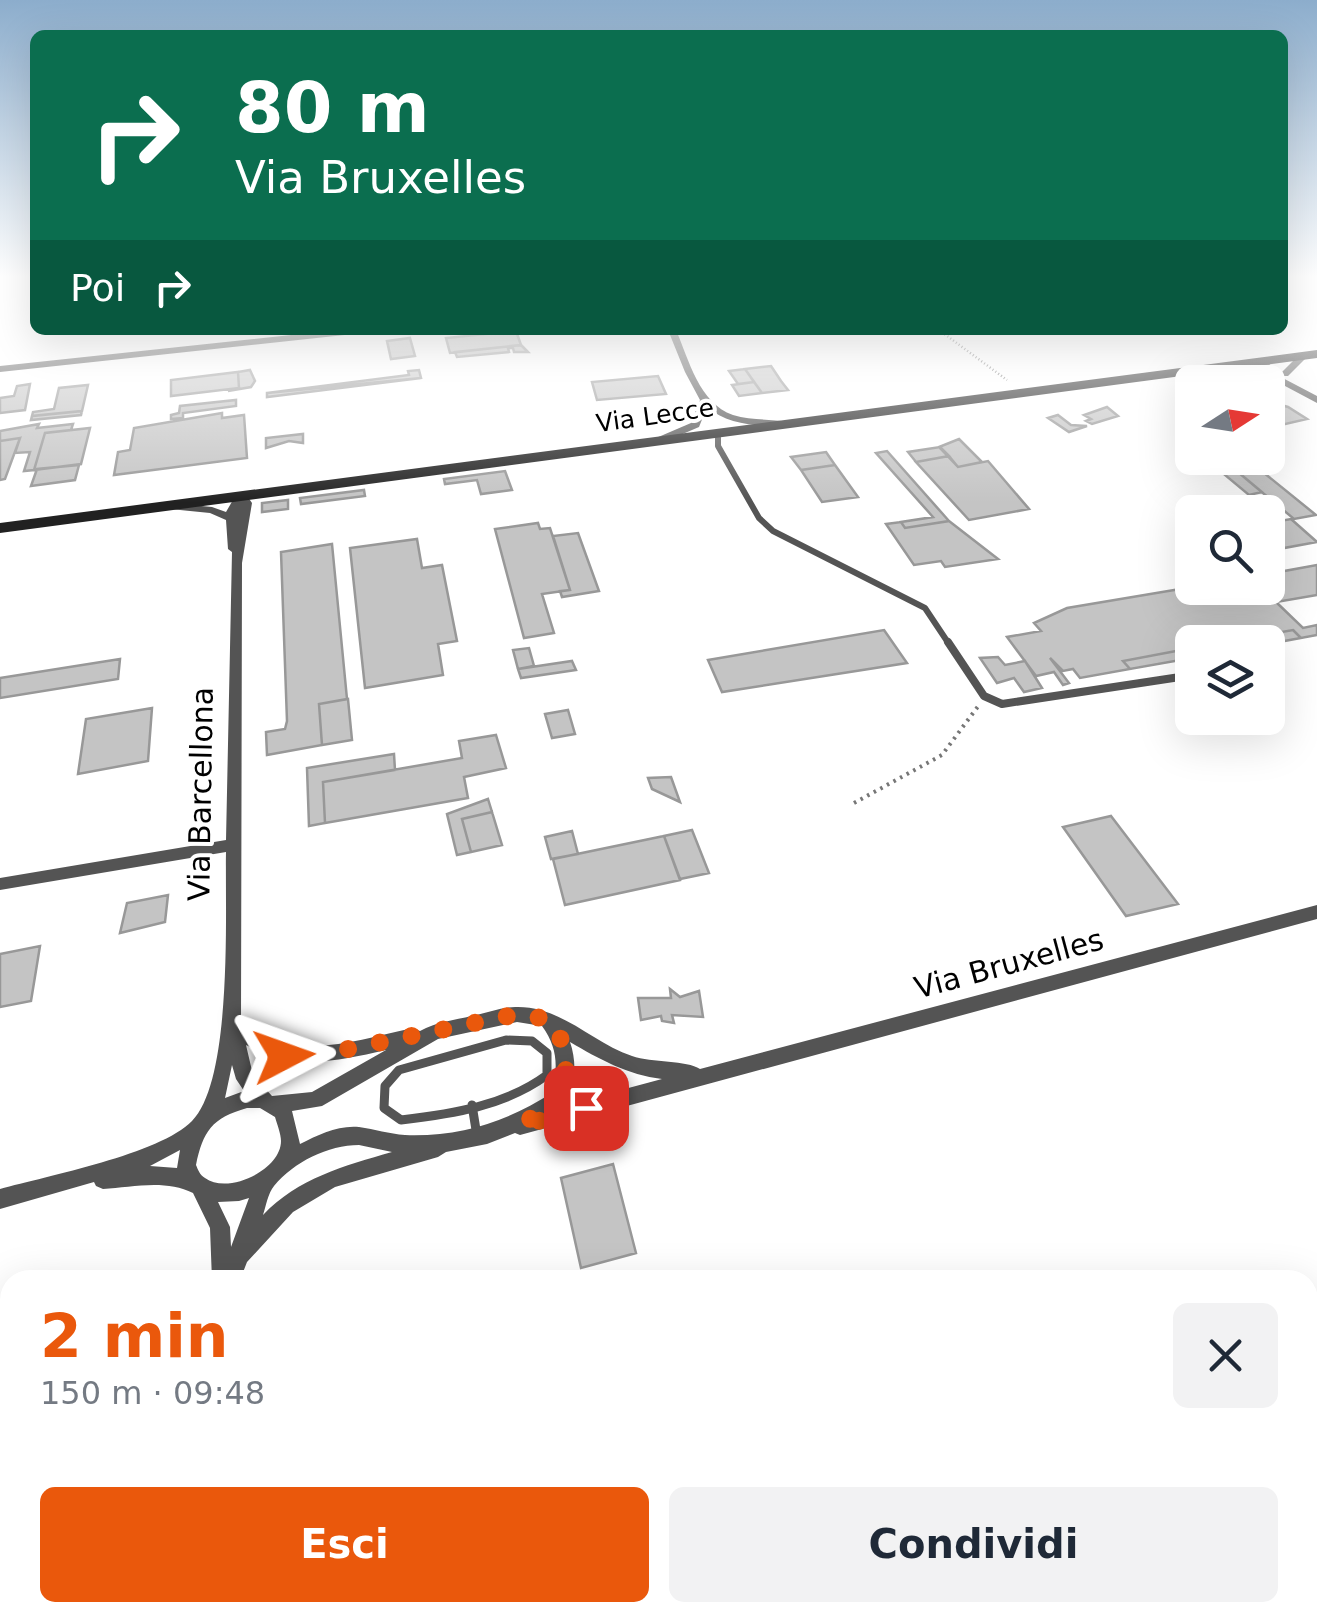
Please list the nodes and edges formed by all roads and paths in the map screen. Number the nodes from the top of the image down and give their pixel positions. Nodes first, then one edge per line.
1 (156, 352) edge
2 (682, 352) edge
3 (968, 352) edge
4 (1311, 354) edge
5 (1263, 360) junction
6 (1226, 365) edge
7 (1269, 365) edge
8 (0, 368) edge
9 (1175, 372) edge
10 (1285, 372) edge
11 (1285, 378) edge
12 (1022, 392) junction
13 (1317, 400) edge
14 (704, 401) junction
15 (703, 414) junction
16 (717, 414) junction
17 (787, 424) junction
18 (718, 432) junction
19 (660, 440) junction
20 (276, 490) junction
21 (241, 495) junction
22 (169, 505) junction
23 (244, 512) junction
24 (230, 518) junction
25 (0, 528) edge
26 (236, 563) junction
27 (1175, 677) edge
28 (984, 696) junction
29 (854, 803) dead end
30 (234, 845) junction
31 (0, 884) edge
32 (1317, 912) edge
33 (547, 1019) junction
34 (232, 1026) junction
35 (456, 1027) junction
36 (434, 1032) junction
37 (460, 1051) junction
38 (717, 1073) junction
39 (268, 1102) junction
40 (472, 1105) junction
41 (199, 1126) junction
42 (520, 1126) junction
43 (477, 1136) junction
44 (452, 1143) junction
45 (281, 1165) junction
46 (264, 1182) junction
47 (64, 1184) junction
48 (197, 1185) junction
49 (0, 1199) edge
50 (240, 1254) junction
51 (222, 1270) edge
52 (234, 1270) edge

1 - 8 street
2 - 14 street
3 - 12 path
4 - 5 main road, Via Lecce
4 - 10 street
5 - 6 main road, Via Lecce
5 - 7 street
9 - 12 main road, Via Lecce
11 - 13 street
12 - 17 main road, Via Lecce
14 - 15 street
14 - 16 street
15 - 18 street
15 - 19 street
16 - 17 street
16 - 18 street
17 - 18 main road, Via Lecce
18 - 19 main road, Via Lecce
18 - 28 lane
19 - 20 main road, Via Lecce
20 - 21 main road, Via Lecce
20 - 23 street
21 - 22 main road, Via Lecce
21 - 23 street, Via Barcellona
21 - 24 street
22 - 24 street
22 - 25 main road, Via Lecce
23 - 26 street, Via Barcellona
24 - 26 street, Via Barcellona
26 - 30 street, Via Barcellona
27 - 28 lane
28 - 29 path
30 - 31 street
30 - 34 street, Via Barcellona
32 - 38 street, Via Bruxelles
33 - 35 street
33 - 38 street, Via Bruxelles
33 - 42 street, Via Bruxelles
34 - 36 street
34 - 39 street, Via Barcellona
34 - 41 street, Via Barcellona
35 - 36 street
35 - 37 lane
36 - 39 street
37 - 40 lane
37 - 40 lane
38 - 42 street, Via Bruxelles
39 - 41 street
39 - 45 street
40 - 43 lane
41 - 47 street
41 - 48 street
42 - 43 street, Via Bruxelles
43 - 44 street, Via Bruxelles
44 - 45 street, Via Bruxelles
44 - 50 street, Via Bruxelles
45 - 46 street, Via Bruxelles
46 - 48 street
46 - 50 street
47 - 48 street
47 - 49 street
48 - 51 street
50 - 52 street

